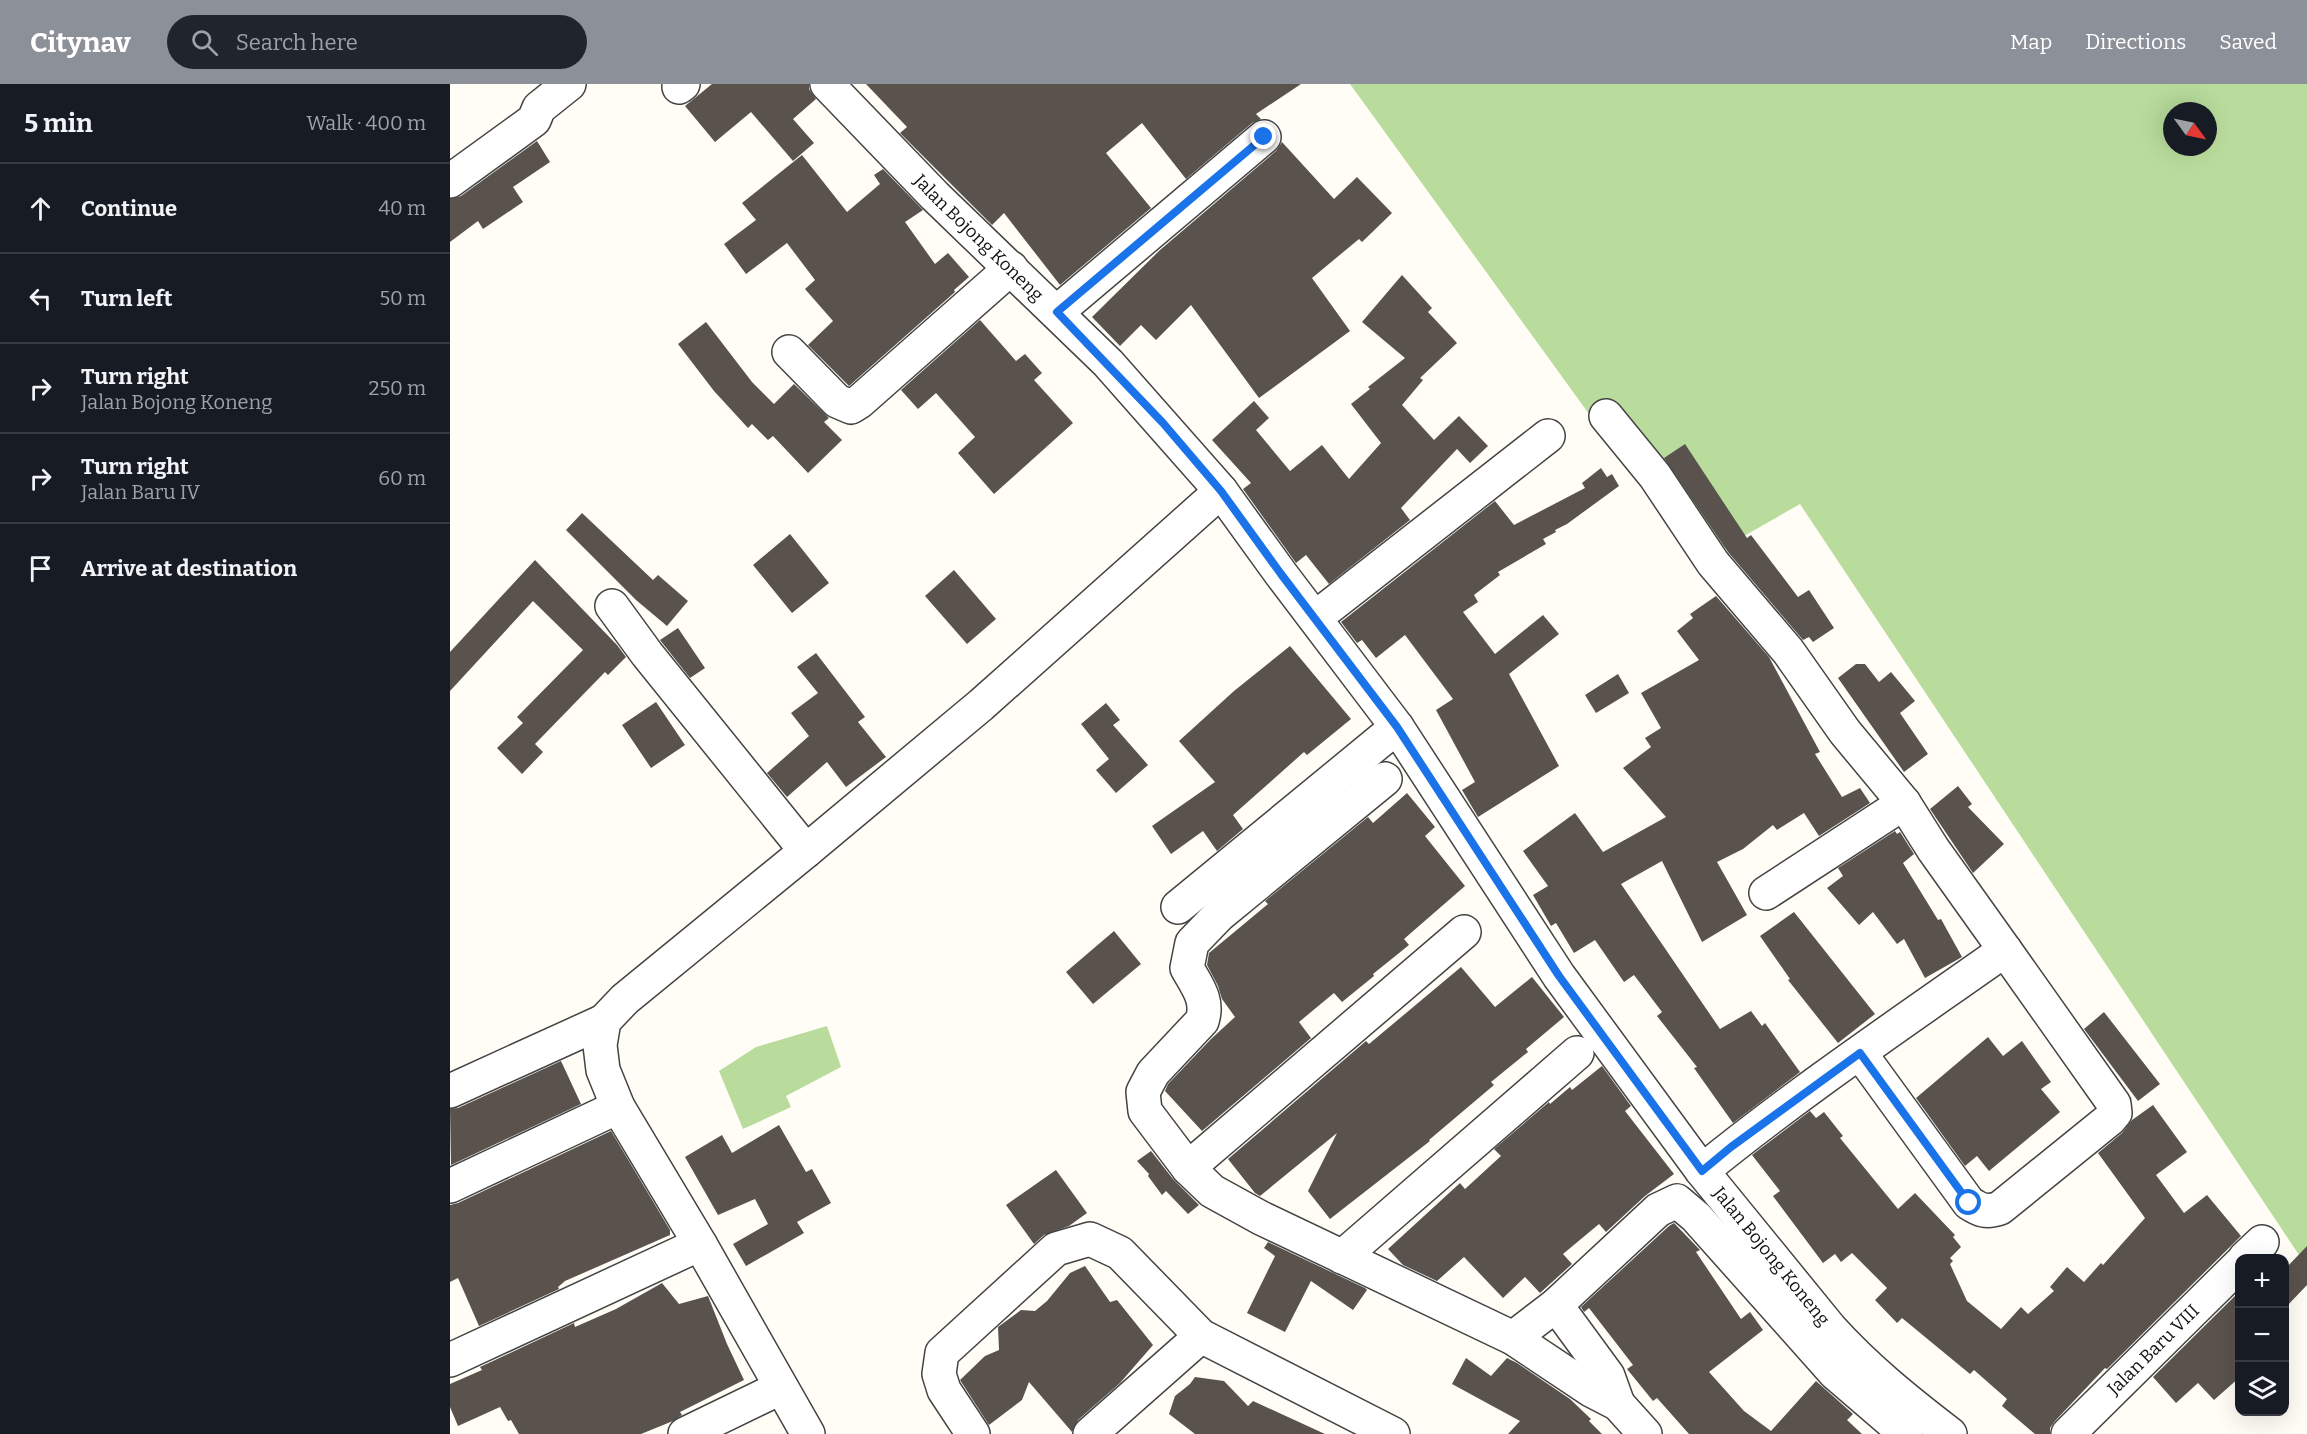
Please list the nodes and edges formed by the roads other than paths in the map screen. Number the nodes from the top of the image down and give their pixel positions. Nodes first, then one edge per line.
1 (568, 84) edge
2 (827, 84) edge
3 (1264, 137) dead end
4 (450, 181) edge
5 (1011, 268) junction
6 (1057, 312) junction
7 (789, 352) dead end
8 (1606, 416) dead end
9 (1548, 436) dead end
10 (1221, 491) junction
11 (612, 606) dead end
12 (1315, 618) junction
13 (1397, 727) junction
14 (1385, 779) dead end
15 (1904, 803) junction
16 (806, 851) junction
17 (1766, 893) dead end
18 (1178, 907) dead end
19 (1464, 932) dead end
20 (2005, 950) junction
21 (604, 1021) junction
22 (1577, 1053) dead end
23 (1860, 1053) junction
24 (450, 1091) edge
25 (618, 1107) junction
26 (1188, 1168) junction
27 (1702, 1171) junction
28 (450, 1186) edge
29 (700, 1244) junction
30 (1342, 1257) junction
31 (2235, 1269) edge
32 (1556, 1305) junction
33 (1201, 1336) junction
34 (1513, 1338) junction
35 (450, 1360) edge
36 (780, 1388) junction
37 (1618, 1404) junction
38 (685, 1434) edge
39 (808, 1434) edge
40 (974, 1434) edge
41 (1090, 1434) edge
42 (1393, 1434) edge
43 (1645, 1434) edge
44 (1906, 1434) edge
45 (1950, 1434) edge
46 (2068, 1434) edge

1 - 4 street
2 - 5 street, Jalan Bojong Koneng
3 - 6 street
5 - 6 street, Jalan Bojong Koneng
5 - 7 street
6 - 10 street, Jalan Bojong Koneng
8 - 15 street
9 - 12 street
10 - 12 street, Jalan Bojong Koneng
10 - 16 street
11 - 16 street
12 - 13 street, Jalan Bojong Koneng
13 - 18 street
13 - 27 street, Jalan Bojong Koneng
14 - 26 street
15 - 17 street
15 - 20 street
16 - 21 street
19 - 26 street
20 - 23 street
20 - 23 street
21 - 24 street
21 - 25 street
22 - 30 street
23 - 27 street
25 - 28 street
25 - 29 street
26 - 30 street
27 - 45 street, Jalan Bojong Koneng
29 - 35 street
29 - 36 street
30 - 34 street
31 - 46 street, Jalan Baru VIII
32 - 34 street
32 - 37 street
32 - 44 street
33 - 40 street
33 - 41 street
33 - 42 street
34 - 37 street
36 - 38 street
36 - 39 street
37 - 43 street

